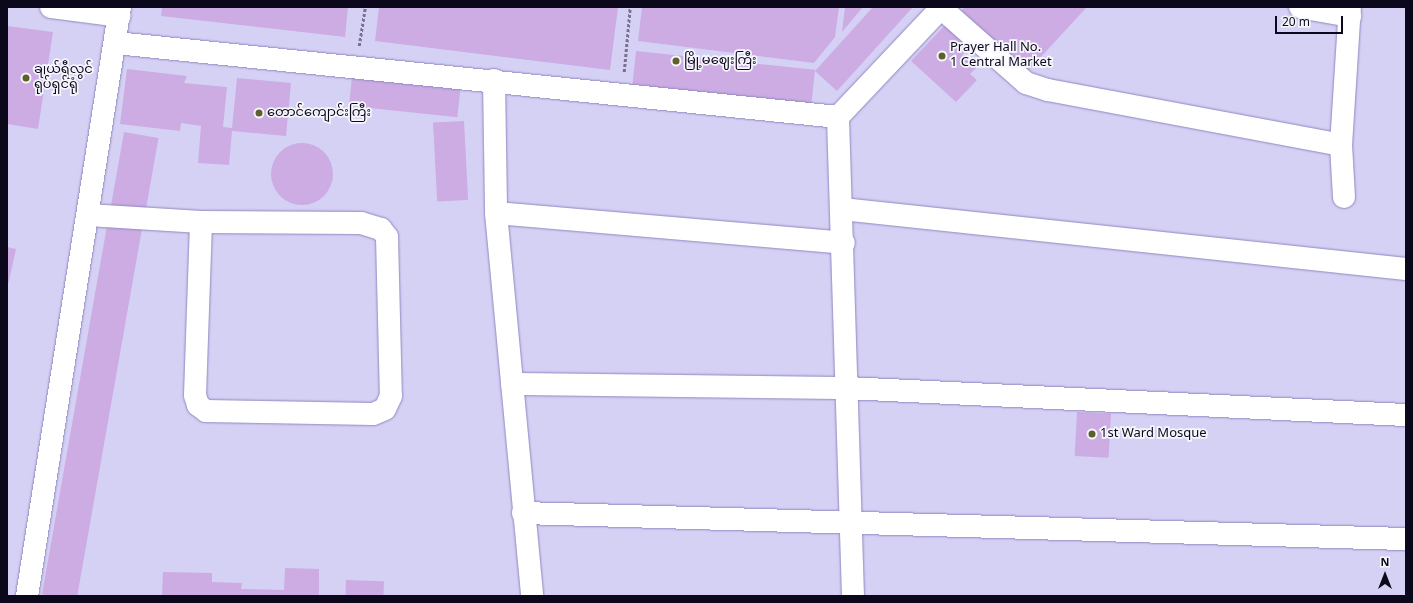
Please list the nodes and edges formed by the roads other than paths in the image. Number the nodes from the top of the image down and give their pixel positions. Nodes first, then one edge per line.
1 (52, 7) edge
2 (1300, 7) edge
3 (942, 8) edge
4 (1350, 11) edge
5 (119, 12) edge
6 (116, 43) junction
7 (494, 80) junction
8 (838, 117) junction
9 (1340, 145) junction
10 (1344, 197) dead end
11 (842, 209) junction
12 (496, 213) junction
13 (88, 215) junction
14 (201, 222) junction
15 (844, 243) junction
16 (1406, 269) edge
17 (512, 384) junction
18 (847, 388) junction
19 (1406, 415) edge
20 (523, 513) junction
21 (852, 520) junction
22 (1406, 538) edge
23 (27, 596) edge
24 (532, 596) edge
25 (853, 596) edge

1 - 5 street
2 - 4 street
3 - 8 street
3 - 9 street
4 - 9 street
5 - 6 street
6 - 7 street
6 - 13 street
7 - 8 street
7 - 12 street
8 - 11 street
9 - 10 street
11 - 15 street
11 - 16 street
12 - 15 street
12 - 17 street
13 - 14 street
13 - 23 street
14 - 14 street
15 - 18 street
17 - 18 street
17 - 20 street
18 - 19 street
18 - 21 street
20 - 21 street
20 - 24 street
21 - 22 street
21 - 25 street

